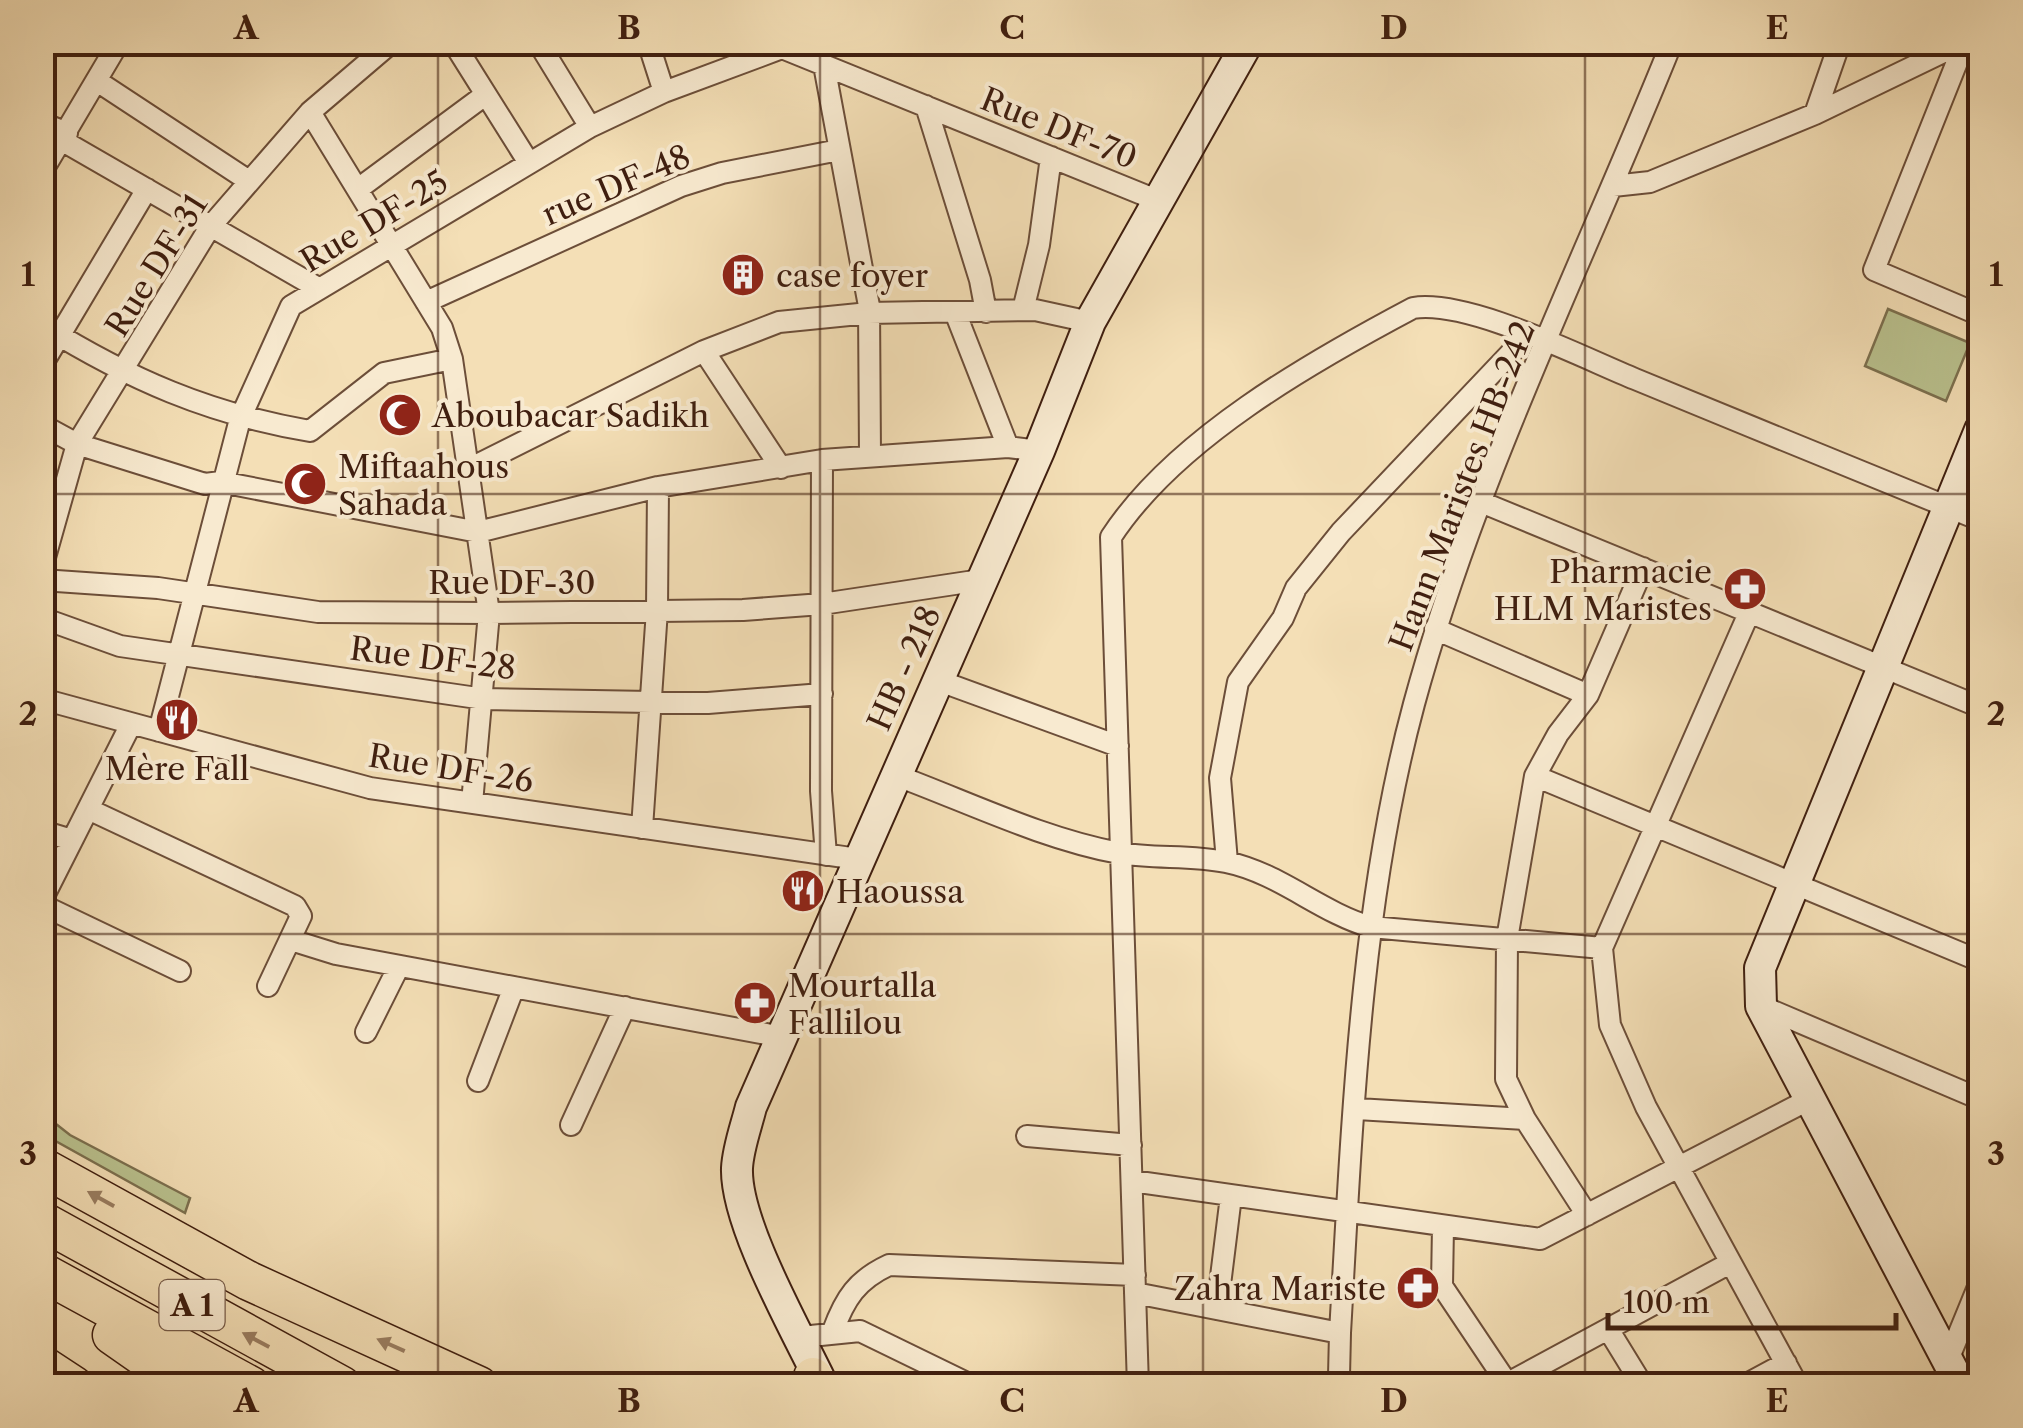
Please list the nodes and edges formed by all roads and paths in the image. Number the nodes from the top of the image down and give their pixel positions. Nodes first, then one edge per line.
1 (119, 42) edge
2 (392, 42) edge
3 (452, 42) edge
4 (538, 42) edge
5 (648, 42) edge
6 (1248, 42) edge
7 (1672, 42) edge
8 (1840, 42) edge
9 (1965, 42) edge
10 (775, 45) edge
11 (824, 65) junction
12 (97, 81) junction
13 (664, 92) junction
14 (486, 95) junction
15 (926, 106) junction
16 (310, 112) junction
17 (1815, 114) junction
18 (42, 123) edge
19 (590, 128) junction
20 (65, 137) junction
21 (838, 150) junction
22 (1051, 157) junction
23 (529, 163) junction
24 (42, 172) edge
25 (249, 181) junction
26 (1614, 186) junction
27 (147, 189) junction
28 (358, 189) junction
29 (1160, 201) junction
30 (210, 226) junction
31 (391, 244) junction
32 (318, 288) junction
33 (426, 302) junction
34 (1024, 310) junction
35 (955, 312) junction
36 (986, 312) junction
37 (869, 313) junction
38 (1980, 316) edge
39 (1090, 322) junction
40 (50, 329) edge
41 (1537, 340) junction
42 (704, 351) junction
43 (452, 359) junction
44 (42, 365) edge
45 (124, 372) junction
46 (240, 419) junction
47 (42, 425) edge
48 (1980, 430) edge
49 (77, 444) junction
50 (1008, 447) junction
51 (1040, 451) junction
52 (870, 454) junction
53 (822, 460) junction
54 (781, 468) junction
55 (468, 470) junction
56 (221, 482) junction
57 (658, 487) junction
58 (1481, 502) junction
59 (1950, 507) junction
60 (1980, 520) edge
61 (478, 532) junction
62 (42, 568) edge
63 (1644, 568) junction
64 (42, 580) edge
65 (982, 580) junction
66 (197, 596) junction
67 (822, 604) junction
68 (657, 610) junction
69 (489, 613) junction
70 (1748, 613) junction
71 (42, 618) edge
72 (1435, 629) junction
73 (182, 654) junction
74 (1884, 668) junction
75 (937, 680) junction
76 (822, 694) junction
77 (1588, 695) junction
78 (42, 699) edge
79 (484, 700) junction
80 (650, 702) junction
81 (1980, 707) edge
82 (131, 724) junction
83 (159, 731) junction
84 (1118, 746) junction
85 (896, 775) junction
86 (1535, 776) junction
87 (472, 803) junction
88 (88, 809) junction
89 (642, 828) junction
90 (1654, 828) junction
91 (42, 831) edge
92 (72, 840) junction
93 (1121, 853) junction
94 (826, 855) junction
95 (858, 860) junction
96 (1227, 862) junction
97 (1793, 886) junction
98 (42, 902) edge
99 (1372, 927) junction
100 (1507, 939) junction
101 (291, 940) junction
102 (1602, 948) junction
103 (1980, 961) edge
104 (399, 966) junction
105 (180, 971) dead end
106 (268, 986) dead end
107 (514, 987) junction
108 (1761, 1006) junction
109 (625, 1007) junction
110 (366, 1032) dead end
111 (782, 1036) junction
112 (478, 1081) dead end
113 (1810, 1098) junction
114 (1980, 1099) edge
115 (1357, 1110) junction
116 (1524, 1119) junction
117 (572, 1125) dead end
118 (1027, 1136) dead end
119 (1131, 1144) junction
120 (42, 1167) edge
121 (1677, 1168) junction
122 (1132, 1182) junction
123 (1231, 1196) junction
124 (42, 1205) edge
125 (1347, 1212) junction
126 (1586, 1215) junction
127 (42, 1222) edge
128 (1443, 1226) junction
129 (1730, 1263) junction
130 (42, 1272) edge
131 (1980, 1282) edge
132 (1135, 1284) junction
133 (42, 1291) edge
134 (1217, 1309) junction
135 (205, 1312) junction
136 (1608, 1330) junction
137 (833, 1331) junction
138 (1340, 1333) junction
139 (1786, 1363) junction
140 (42, 1365) edge
141 (811, 1369) edge
142 (1955, 1373) edge
143 (1336, 1382) edge
144 (1508, 1384) edge
145 (71, 1386) edge
146 (186, 1386) edge
147 (251, 1386) edge
148 (342, 1386) edge
149 (480, 1386) edge
150 (973, 1386) edge
151 (1138, 1386) edge
152 (1643, 1386) edge
153 (1743, 1386) edge
154 (1798, 1386) edge

1 - 12 street
2 - 16 street, Rue DF-31
3 - 14 street
4 - 19 street
5 - 13 street
6 - 29 main road, HB - 218
7 - 26 street, Hann Maristes HB-242
8 - 17 street
9 - 17 street
9 - 38 street
10 - 11 street, Rue DF-70
10 - 13 street, Rue DF-25
11 - 15 street, Rue DF-70
11 - 21 street
12 - 20 street
12 - 25 street
13 - 19 street, Rue DF-25
14 - 23 street
14 - 28 street
15 - 22 street, Rue DF-70
15 - 36 street
16 - 25 street, Rue DF-31
16 - 28 street
17 - 26 street
18 - 20 street
19 - 23 street, Rue DF-25
20 - 24 street
20 - 27 street
21 - 33 street, rue DF-48
21 - 37 street
22 - 29 street, Rue DF-70
22 - 34 street
23 - 31 street, Rue DF-25
25 - 30 street, Rue DF-31
26 - 41 street, Hann Maristes HB-242
27 - 30 street
27 - 40 street
28 - 31 street
29 - 39 main road, HB - 218
30 - 32 street
30 - 45 street, Rue DF-31
31 - 32 street, Rue DF-25
31 - 33 street
32 - 46 street, Rue DF-25
33 - 43 street
34 - 36 street
34 - 39 street
35 - 36 street
35 - 37 street
35 - 50 street
37 - 42 street
37 - 52 street
39 - 51 main road, HB - 218
40 - 44 street
40 - 45 street
41 - 58 street, Hann Maristes HB-242
41 - 59 street
41 - 84 street
41 - 96 street
42 - 54 street
42 - 55 street
43 - 46 street
43 - 55 street
45 - 46 street
45 - 49 street, Rue DF-31
46 - 56 street, Rue DF-25
47 - 49 street
48 - 59 main road
49 - 56 street
49 - 62 street, Rue DF-31
50 - 51 street
50 - 52 street
51 - 65 main road, HB - 218
52 - 53 street
53 - 54 street
53 - 67 street
54 - 57 street
55 - 61 street
56 - 61 street
56 - 66 street, Rue DF-25
57 - 61 street
57 - 68 street
58 - 63 street
58 - 72 street, Hann Maristes HB-242
59 - 60 street
59 - 74 main road
61 - 69 street
63 - 70 street
63 - 77 street
64 - 66 street, Rue DF-30
65 - 67 street, Rue DF-30
65 - 75 main road, HB - 218
66 - 69 street, Rue DF-30
66 - 73 street, Rue DF-25
67 - 68 street, Rue DF-30
67 - 76 street
68 - 69 street, Rue DF-30
68 - 80 street
69 - 79 street
70 - 74 street
70 - 90 street
71 - 73 street, Rue DF-28
72 - 77 street
72 - 99 street, Hann Maristes HB-242
73 - 79 street, Rue DF-28
73 - 83 street, Rue DF-25
74 - 81 street
74 - 97 main road
75 - 84 street
75 - 85 main road, HB - 218
76 - 80 street, Rue DF-28
76 - 94 street
77 - 86 street
78 - 82 street, Rue DF-26
79 - 80 street, Rue DF-28
79 - 87 street
80 - 89 street
82 - 83 street, Rue DF-26
82 - 88 street
83 - 87 street, Rue DF-26
84 - 93 street
85 - 93 street
85 - 95 main road, HB - 218
86 - 90 street
86 - 100 street
87 - 89 street, Rue DF-26
88 - 92 street
88 - 101 street
89 - 94 street, Rue DF-26
90 - 97 street
90 - 102 street
91 - 92 street
92 - 98 street
93 - 96 street
93 - 119 street
94 - 95 street, Rue DF-26
95 - 111 main road, HB - 218
96 - 99 street
97 - 103 street
97 - 108 main road
98 - 105 street
99 - 100 street
99 - 115 street, Hann Maristes HB-242
100 - 102 street
100 - 116 street
101 - 104 street
101 - 106 street
102 - 121 street
104 - 107 street
104 - 110 street
107 - 109 street
107 - 112 street
108 - 113 main road
108 - 114 street
109 - 111 street
109 - 117 street
111 - 141 main road, HB - 218
113 - 121 street
113 - 142 main road
115 - 116 street
115 - 125 street, Hann Maristes HB-242
116 - 126 street
118 - 119 street
119 - 122 street
149 -> 120 highway
121 - 126 street
121 - 129 street
122 - 123 street
122 - 132 street
123 - 125 street
123 - 134 street
124 - 135 highway
125 - 128 street
125 - 138 street, Hann Maristes HB-242
126 - 128 street
127 - 135 highway, A 1
128 - 144 street
129 - 136 street
129 - 139 street
130 - 147 highway, A 1
131 - 142 street
132 - 134 street
132 - 137 street
132 - 151 street
133 - 146 highway
134 - 138 street
148 -> 135 highway, A 1
136 - 144 street
136 - 152 street
137 - 141 street
137 - 150 street
138 - 143 street, Hann Maristes HB-242
139 - 153 street
139 - 154 street
140 - 145 highway

